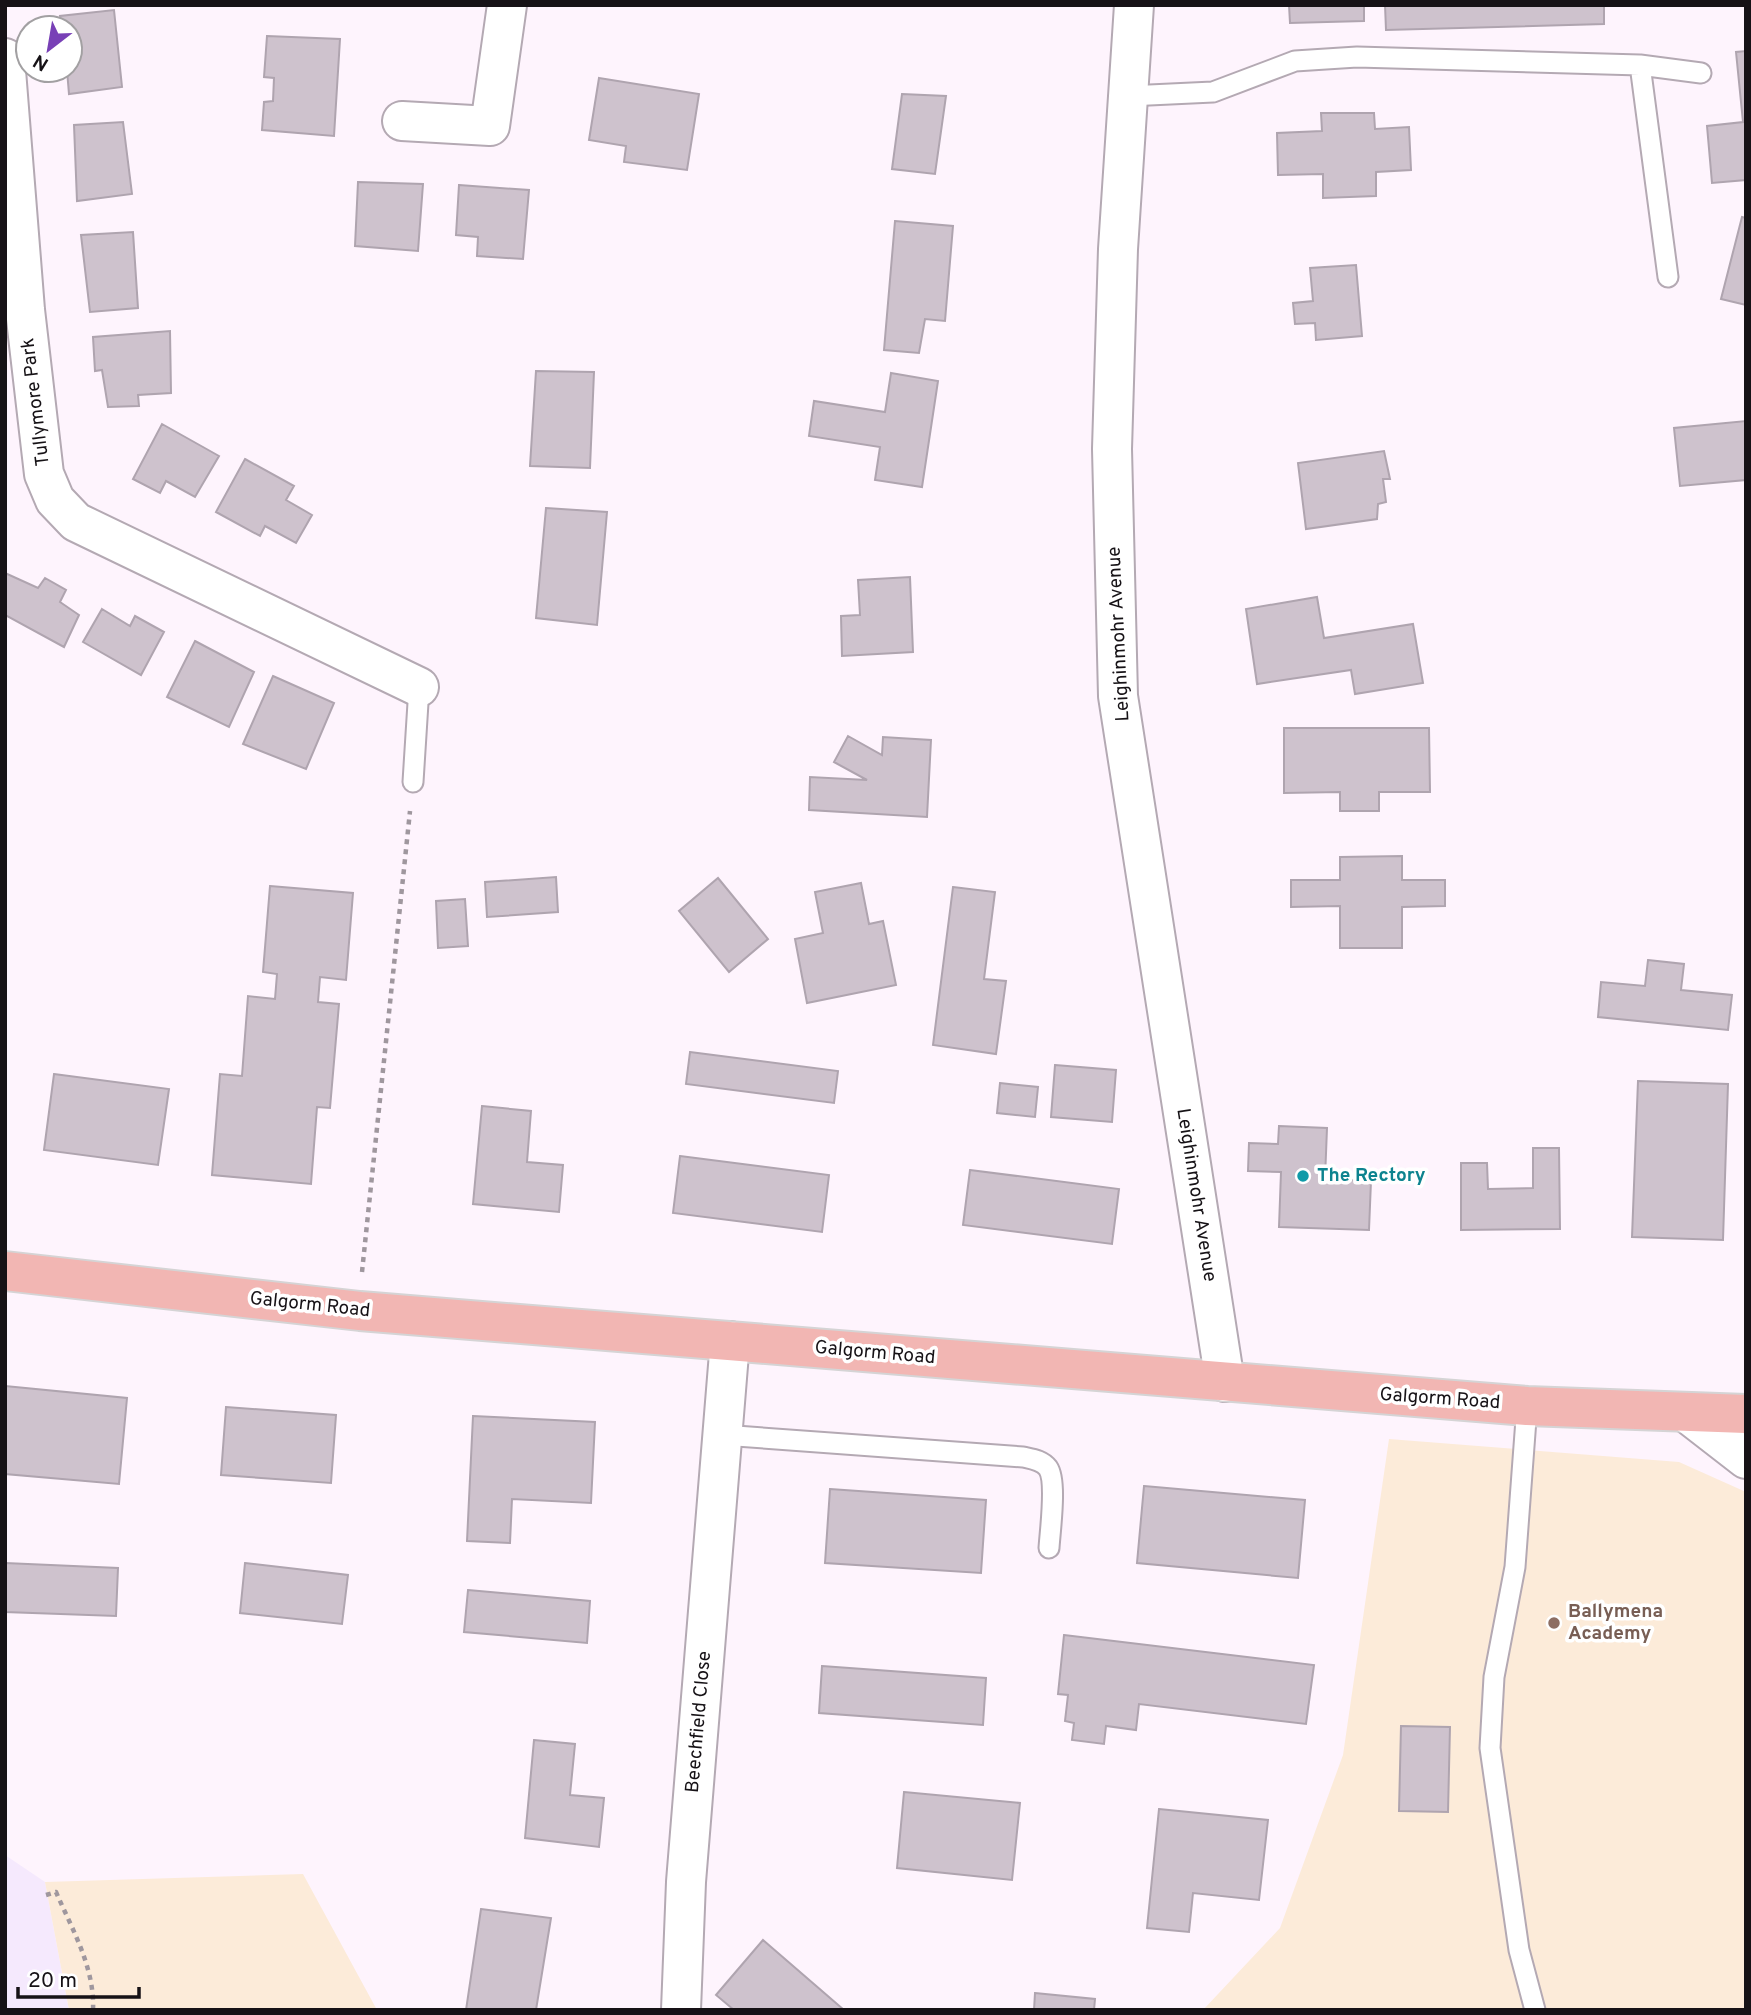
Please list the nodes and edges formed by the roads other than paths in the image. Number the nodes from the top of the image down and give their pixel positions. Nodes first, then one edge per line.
1 (507, 5) edge
2 (1135, 5) edge
3 (5, 58) edge
4 (1640, 65) junction
5 (1700, 73) dead end
6 (1128, 96) junction
7 (402, 121) dead end
8 (1668, 277) dead end
9 (419, 687) joint
10 (413, 782) road end
11 (5, 1271) edge
12 (730, 1341) junction
13 (1225, 1382) junction
14 (1527, 1406) junction
15 (1688, 1414) junction
16 (1746, 1414) edge
17 (722, 1435) junction
18 (1746, 1459) edge
19 (1049, 1548) dead end
20 (681, 2010) edge
21 (1535, 2010) edge

1 - 7 street
2 - 6 street, Leighinmohr Avenue
3 - 9 street, Tullymore Park
4 - 5 lane
4 - 6 lane
4 - 8 lane
6 - 13 street, Leighinmohr Avenue
9 - 10 lane
11 - 12 main road, Galgorm Road
12 - 13 main road, Galgorm Road
12 - 17 street, Beechfield Close
13 - 14 main road, Galgorm Road
14 - 15 main road, Galgorm Road
14 - 21 lane
15 - 16 main road, Galgorm Road
15 - 18 street
17 - 19 lane
17 - 20 street, Beechfield Close

